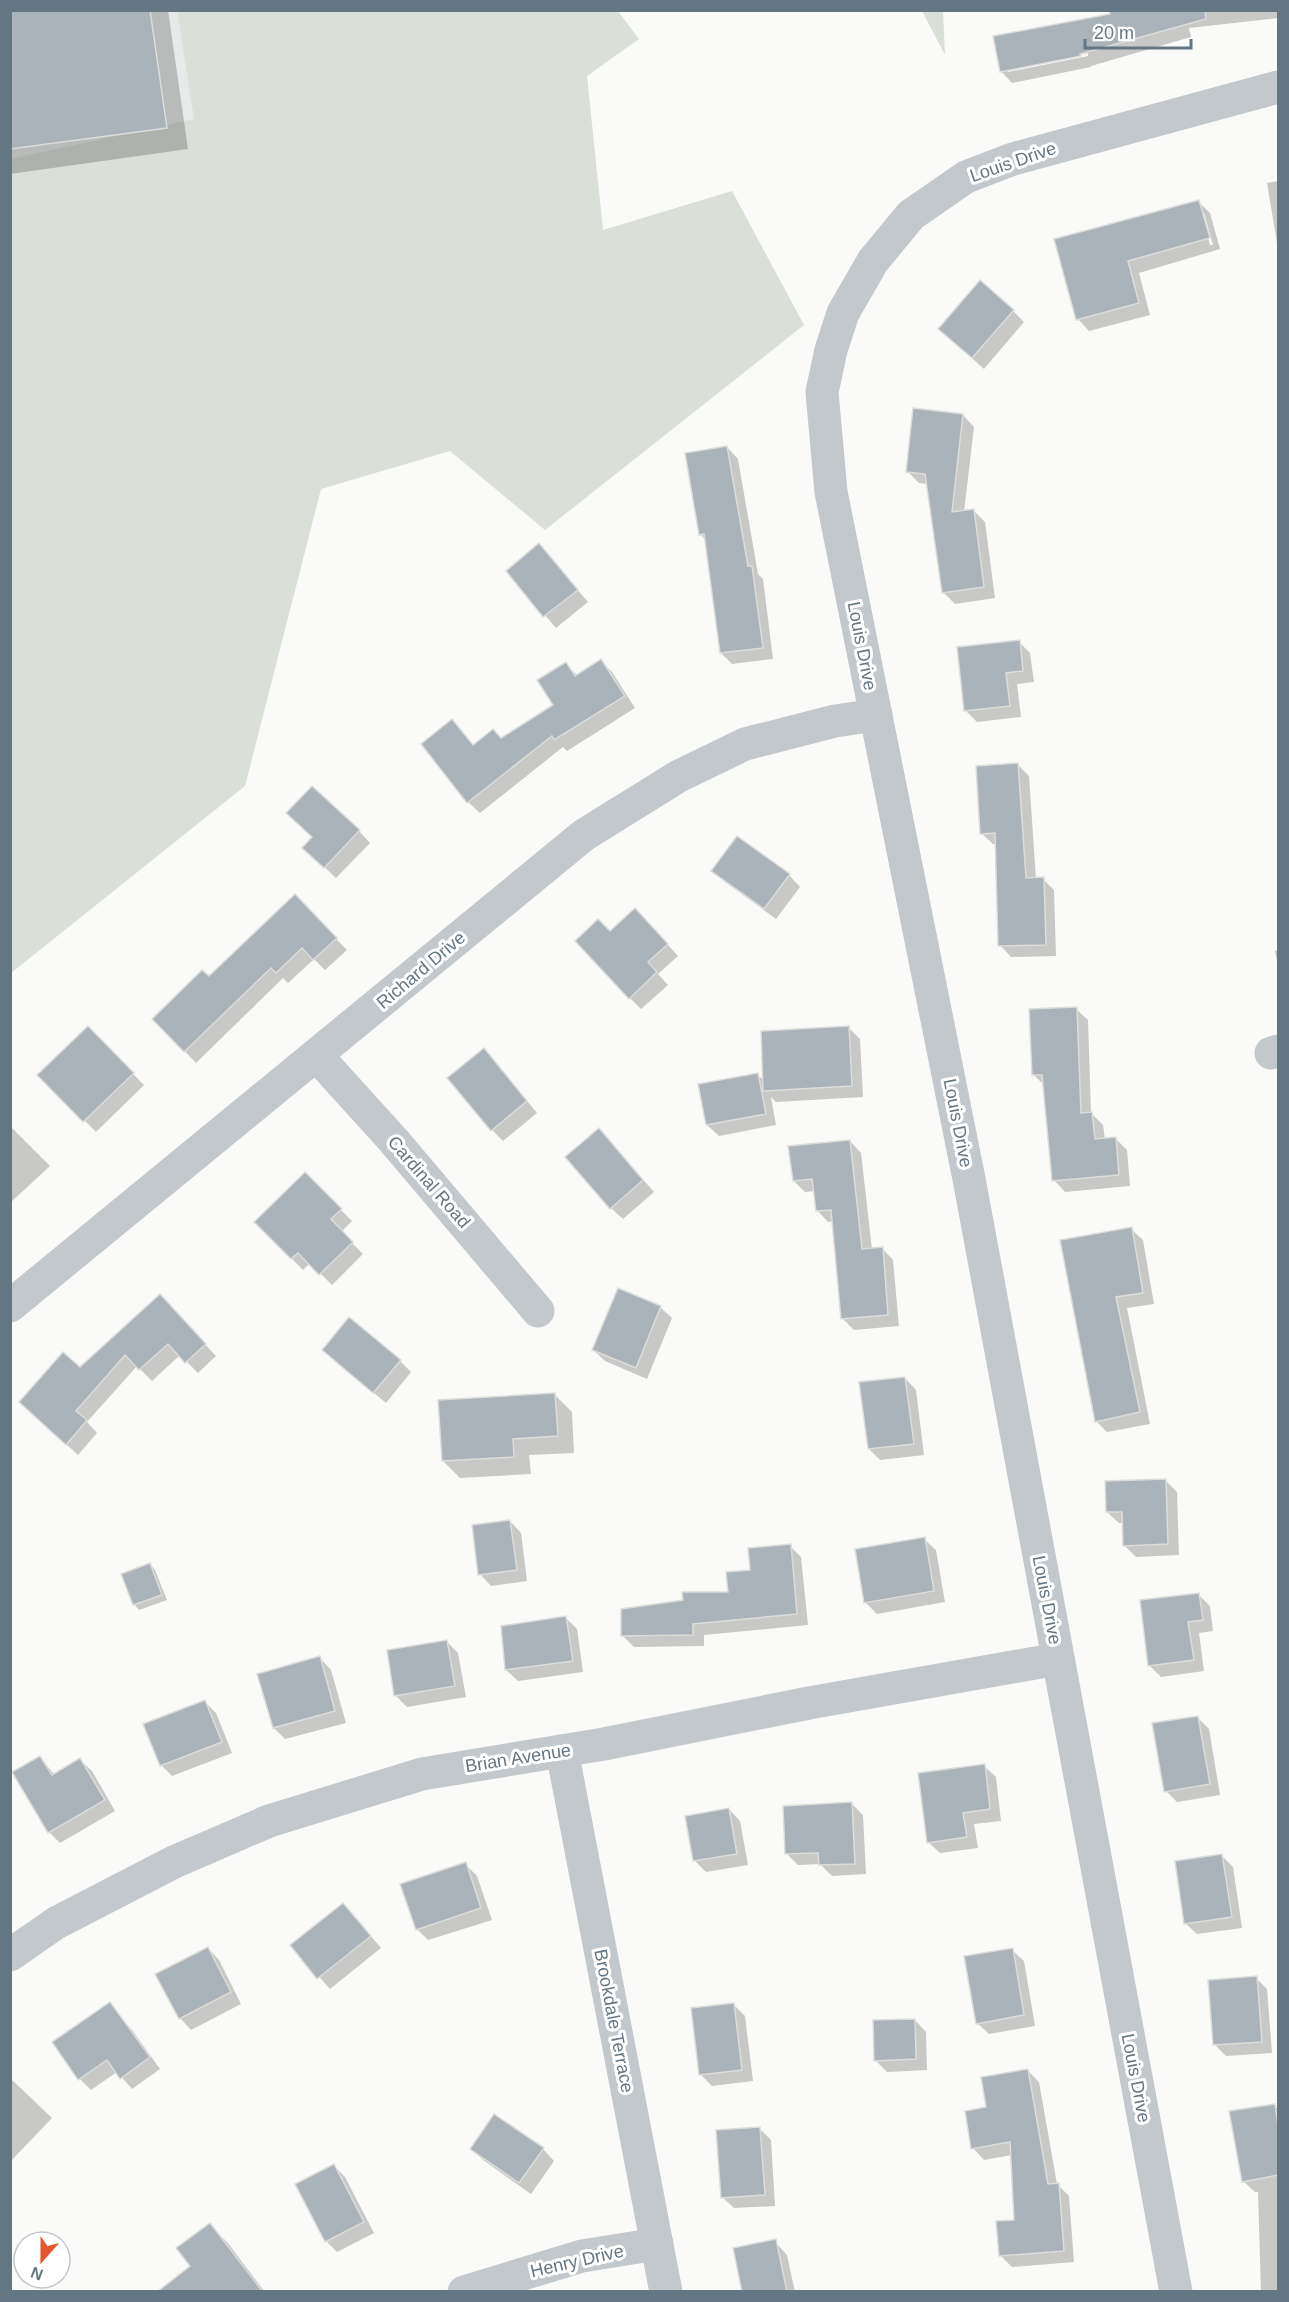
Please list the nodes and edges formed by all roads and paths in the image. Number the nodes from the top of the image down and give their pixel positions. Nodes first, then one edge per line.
1 (1278, 87) edge
2 (876, 716) junction
3 (317, 1056) junction
4 (10, 1306) edge
5 (538, 1311) dead end
6 (1058, 1659) junction
7 (562, 1751) junction
8 (10, 1955) edge
9 (657, 2244) junction
10 (464, 2292) edge
11 (666, 2292) edge
12 (1176, 2292) edge

1 - 2 street, Louis Drive
2 - 3 street, Richard Drive
2 - 6 street, Louis Drive
3 - 4 street, Richard Drive
3 - 5 street, Cardinal Road
6 - 7 street, Brian Avenue
6 - 12 street, Louis Drive
7 - 8 street, Brian Avenue
7 - 9 street, Brookdale Terrace
9 - 10 street, Henry Drive
9 - 11 street, Brookdale Terrace

